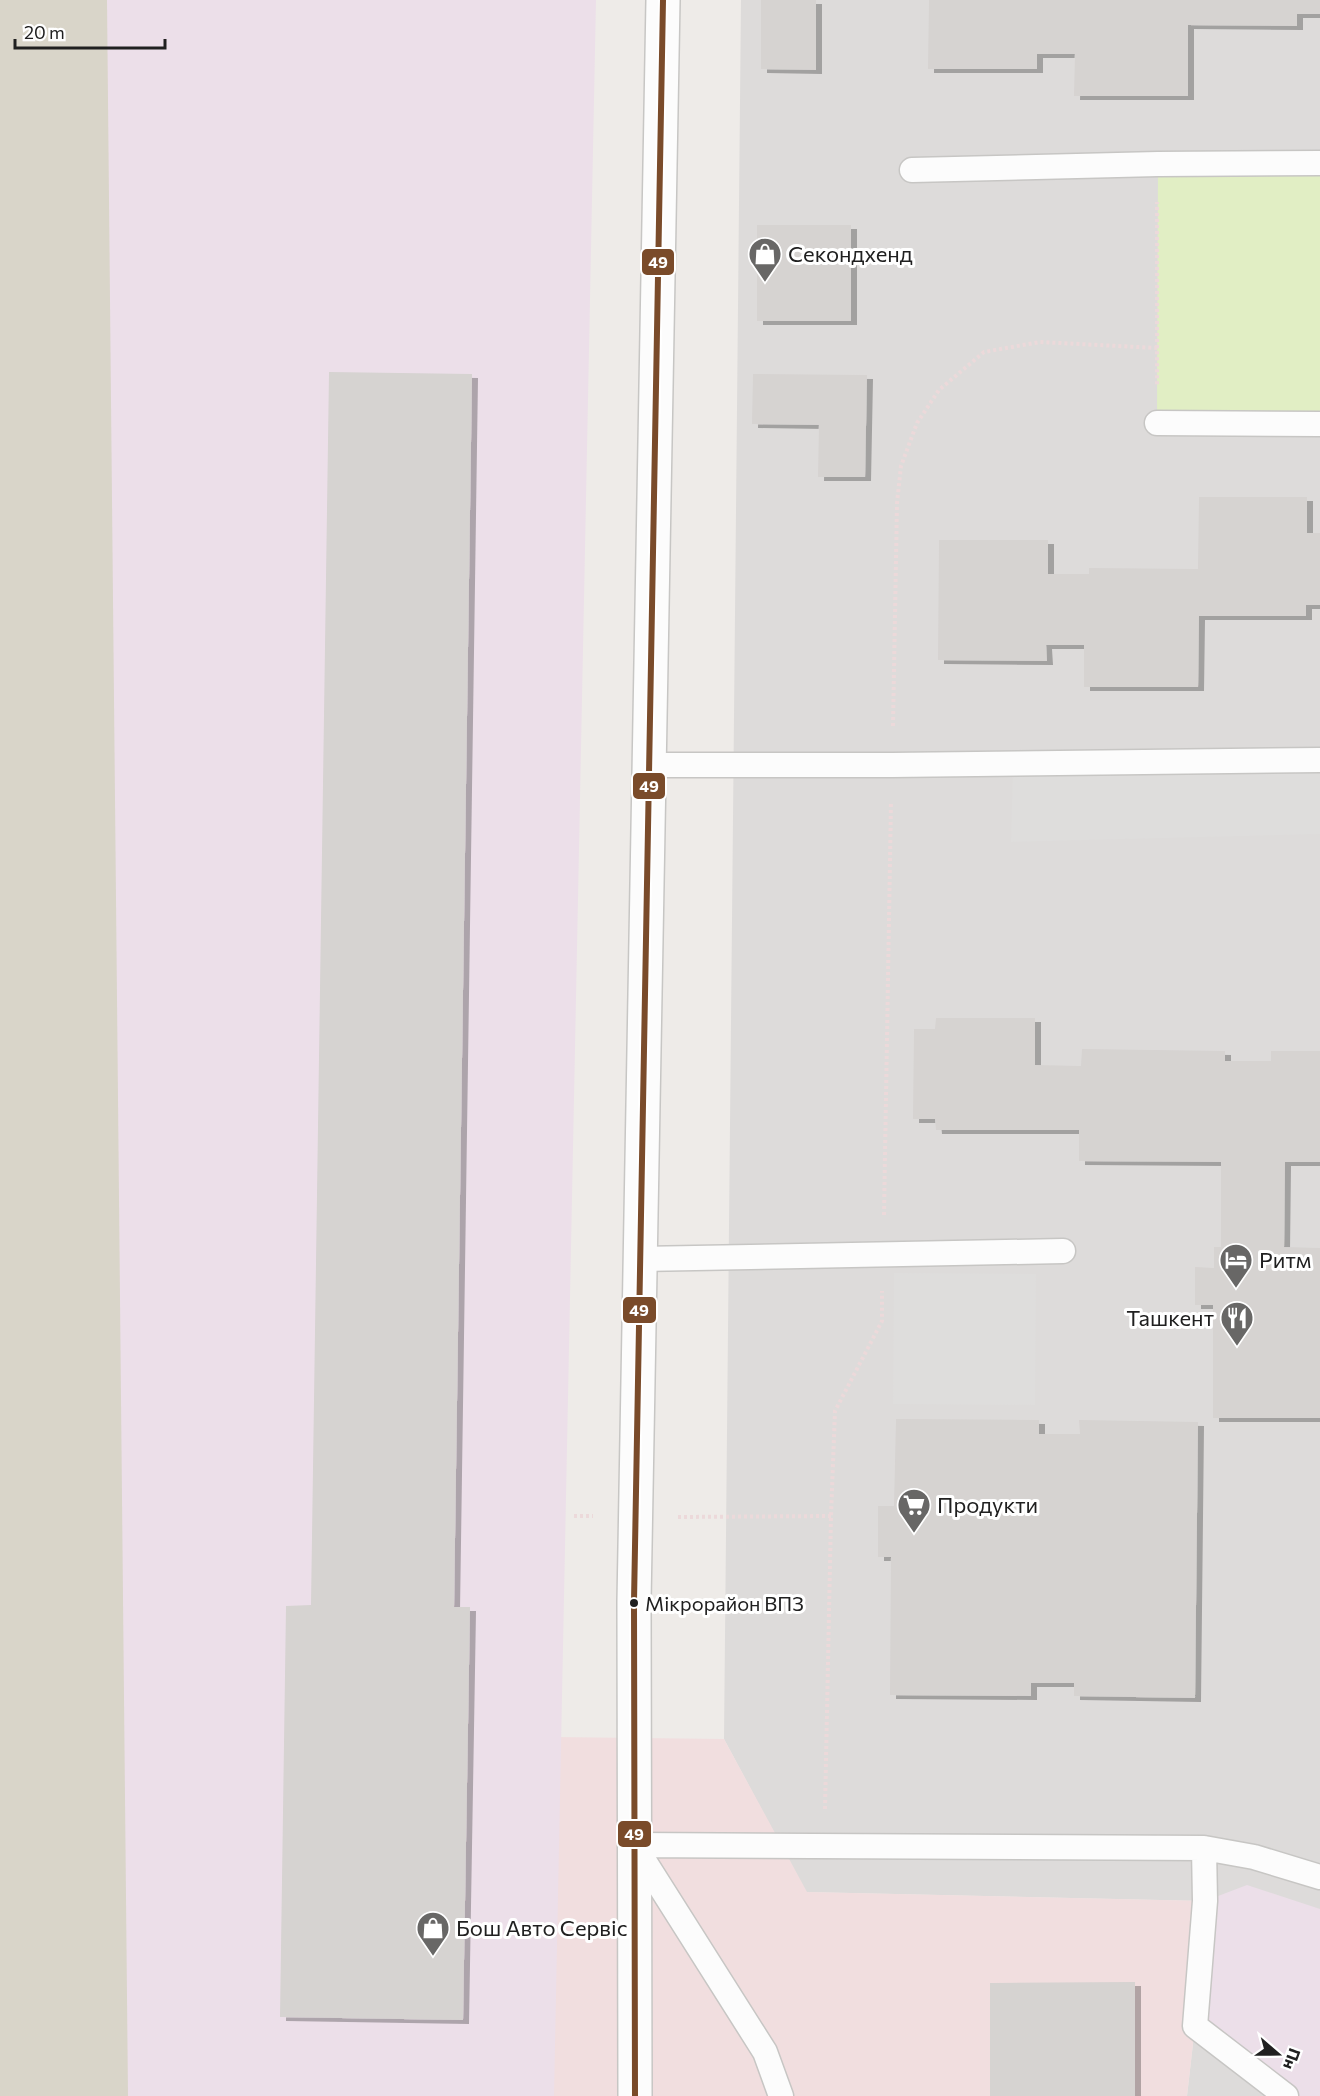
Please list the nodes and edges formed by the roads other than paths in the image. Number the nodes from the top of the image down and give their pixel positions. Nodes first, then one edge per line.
1 (663, 0) edge
2 (1320, 163) edge
3 (912, 170) dead end
4 (1157, 423) road end
5 (1320, 424) edge
6 (1320, 760) edge
7 (650, 765) junction
8 (1063, 1251) dead end
9 (640, 1259) junction
10 (634, 1845) junction
11 (1204, 1848) junction
12 (1320, 1877) edge
13 (634, 2096) edge
14 (781, 2096) edge
15 (1286, 2096) edge

1 - 7 street
2 - 3 lane
4 - 5 lane
6 - 7 lane
7 - 9 street
8 - 9 lane
9 - 10 street
10 - 11 lane
10 - 13 street
10 - 14 lane
11 - 12 lane
11 - 15 lane

